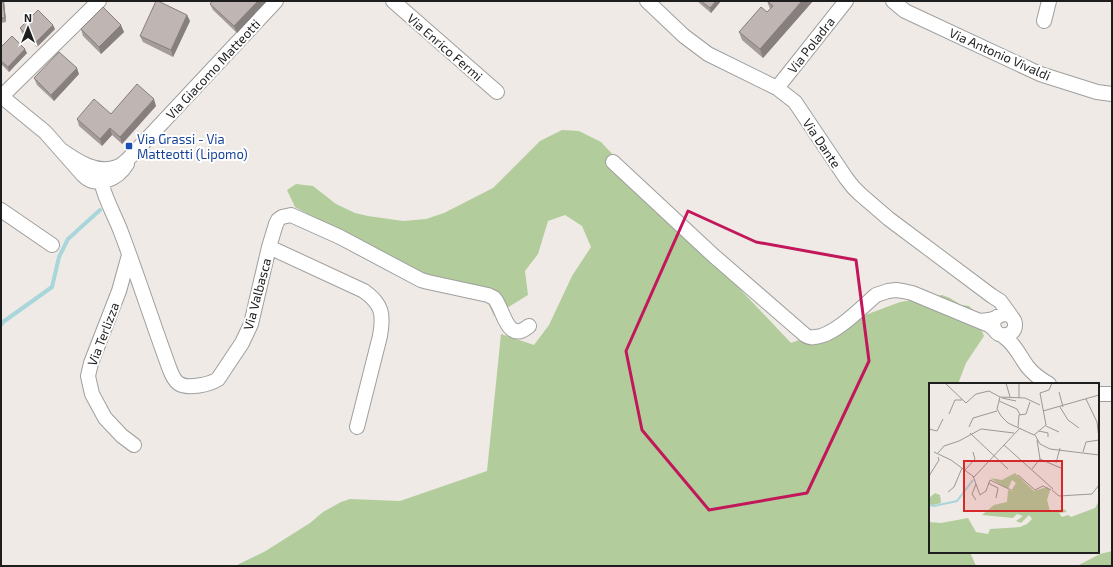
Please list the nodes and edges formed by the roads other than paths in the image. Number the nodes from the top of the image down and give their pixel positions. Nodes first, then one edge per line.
1 (98, 1) edge
2 (276, 1) edge
3 (393, 1) edge
4 (647, 1) edge
5 (846, 1) edge
6 (893, 1) edge
7 (1049, 1) edge
8 (1044, 22) dead end
9 (777, 88) junction
10 (497, 92) dead end
11 (1112, 94) edge
12 (1, 96) edge
13 (613, 162) dead end
14 (100, 175) junction
15 (1, 210) edge
16 (52, 245) dead end
17 (269, 247) junction
18 (129, 255) junction
19 (992, 296) junction
20 (1013, 322) junction
21 (998, 325) junction
22 (529, 326) dead end
23 (1020, 354) junction
24 (1047, 383) edge
25 (1099, 394) edge
26 (1112, 394) edge
27 (357, 427) dead end
28 (134, 445) dead end

1 - 12 street
2 - 14 street, Via Giacomo Matteotti
3 - 10 street, Via Enrico Fermi
4 - 9 street, Via Dante
5 - 9 street, Via Poladra
6 - 11 street, Via Antonio Vivaldi
7 - 8 street
9 - 19 street, Via Dante
12 - 14 street
13 - 21 street
14 - 18 street, Via Valbasca
15 - 16 street
17 - 18 street, Via Valbasca
17 - 22 street, Via Valbasca
17 - 27 street
18 - 28 street, Via Terlizza
19 - 20 street, Via Dante
19 - 21 street
20 - 21 street
20 - 21 street
20 - 23 street
21 - 23 street
23 - 24 street
25 - 26 street

